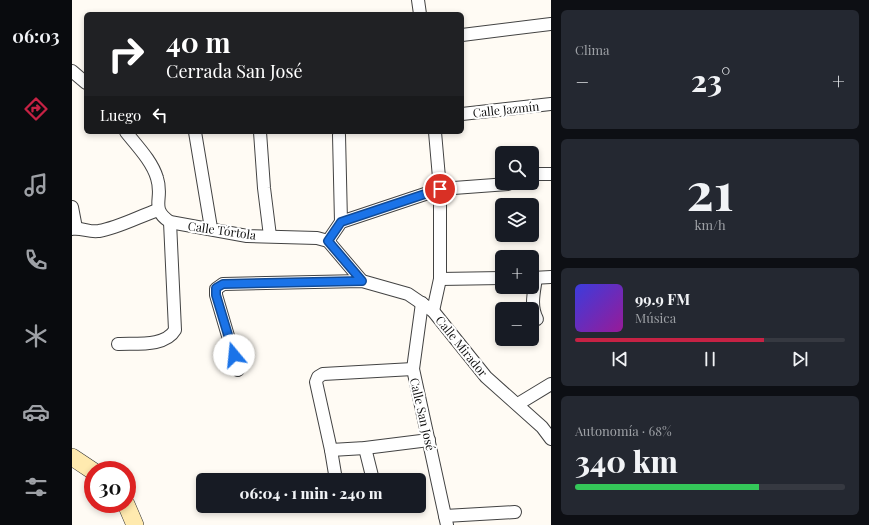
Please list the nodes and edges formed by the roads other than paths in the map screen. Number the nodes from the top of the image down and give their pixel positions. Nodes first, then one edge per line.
1 (418, 0) edge
2 (420, 12) edge
3 (551, 24) edge
4 (464, 35) edge
5 (73, 73) edge
6 (84, 81) edge
7 (551, 104) edge
8 (464, 114) edge
9 (128, 134) edge
10 (195, 134) edge
11 (260, 134) edge
12 (434, 134) edge
13 (340, 135) dead end
14 (539, 174) edge
15 (551, 174) edge
16 (495, 185) edge
17 (440, 189) junction
18 (72, 207) edge
19 (158, 210) junction
20 (170, 222) junction
21 (341, 222) junction
22 (211, 228) junction
23 (74, 229) edge
24 (270, 236) junction
25 (328, 241) junction
26 (551, 277) edge
27 (495, 278) edge
28 (539, 278) edge
29 (440, 279) junction
30 (362, 281) junction
31 (422, 303) junction
32 (433, 311) junction
33 (118, 344) dead end
34 (413, 369) junction
35 (238, 370) dead end
36 (551, 384) edge
37 (518, 404) junction
38 (551, 439) edge
39 (429, 440) junction
40 (365, 448) junction
41 (331, 450) junction
42 (72, 457) edge
43 (84, 465) edge
44 (335, 473) edge
45 (371, 473) edge
46 (515, 512) dead end
47 (130, 513) edge
48 (446, 521) edge
49 (135, 525) edge

1 - 2 street
3 - 4 street
5 - 6 street
7 - 8 street, Calle Jazmín
9 - 19 street
10 - 22 street
11 - 24 street
12 - 17 street, Calle Mirador
13 - 21 street
14 - 15 street
16 - 17 street
17 - 21 street
17 - 29 street, Calle Mirador
18 - 23 street
19 - 20 street, Calle Tórtola
19 - 23 street
20 - 22 street, Calle Tórtola
20 - 33 street
21 - 25 street
22 - 24 street, Calle Tórtola
24 - 25 street, Calle Tórtola
25 - 30 street
26 - 28 street
27 - 29 street
29 - 32 street, Calle Mirador
30 - 31 street
30 - 35 street
31 - 32 street
31 - 34 street, Calle San José
32 - 37 street, Calle Mirador
34 - 39 street, Calle San José
34 - 41 street
36 - 37 street
37 - 38 street, Calle Mirador
39 - 40 street
39 - 48 street, Calle San José
40 - 41 street
40 - 45 street
41 - 44 street
42 - 43 street
46 - 48 street
47 - 49 street

